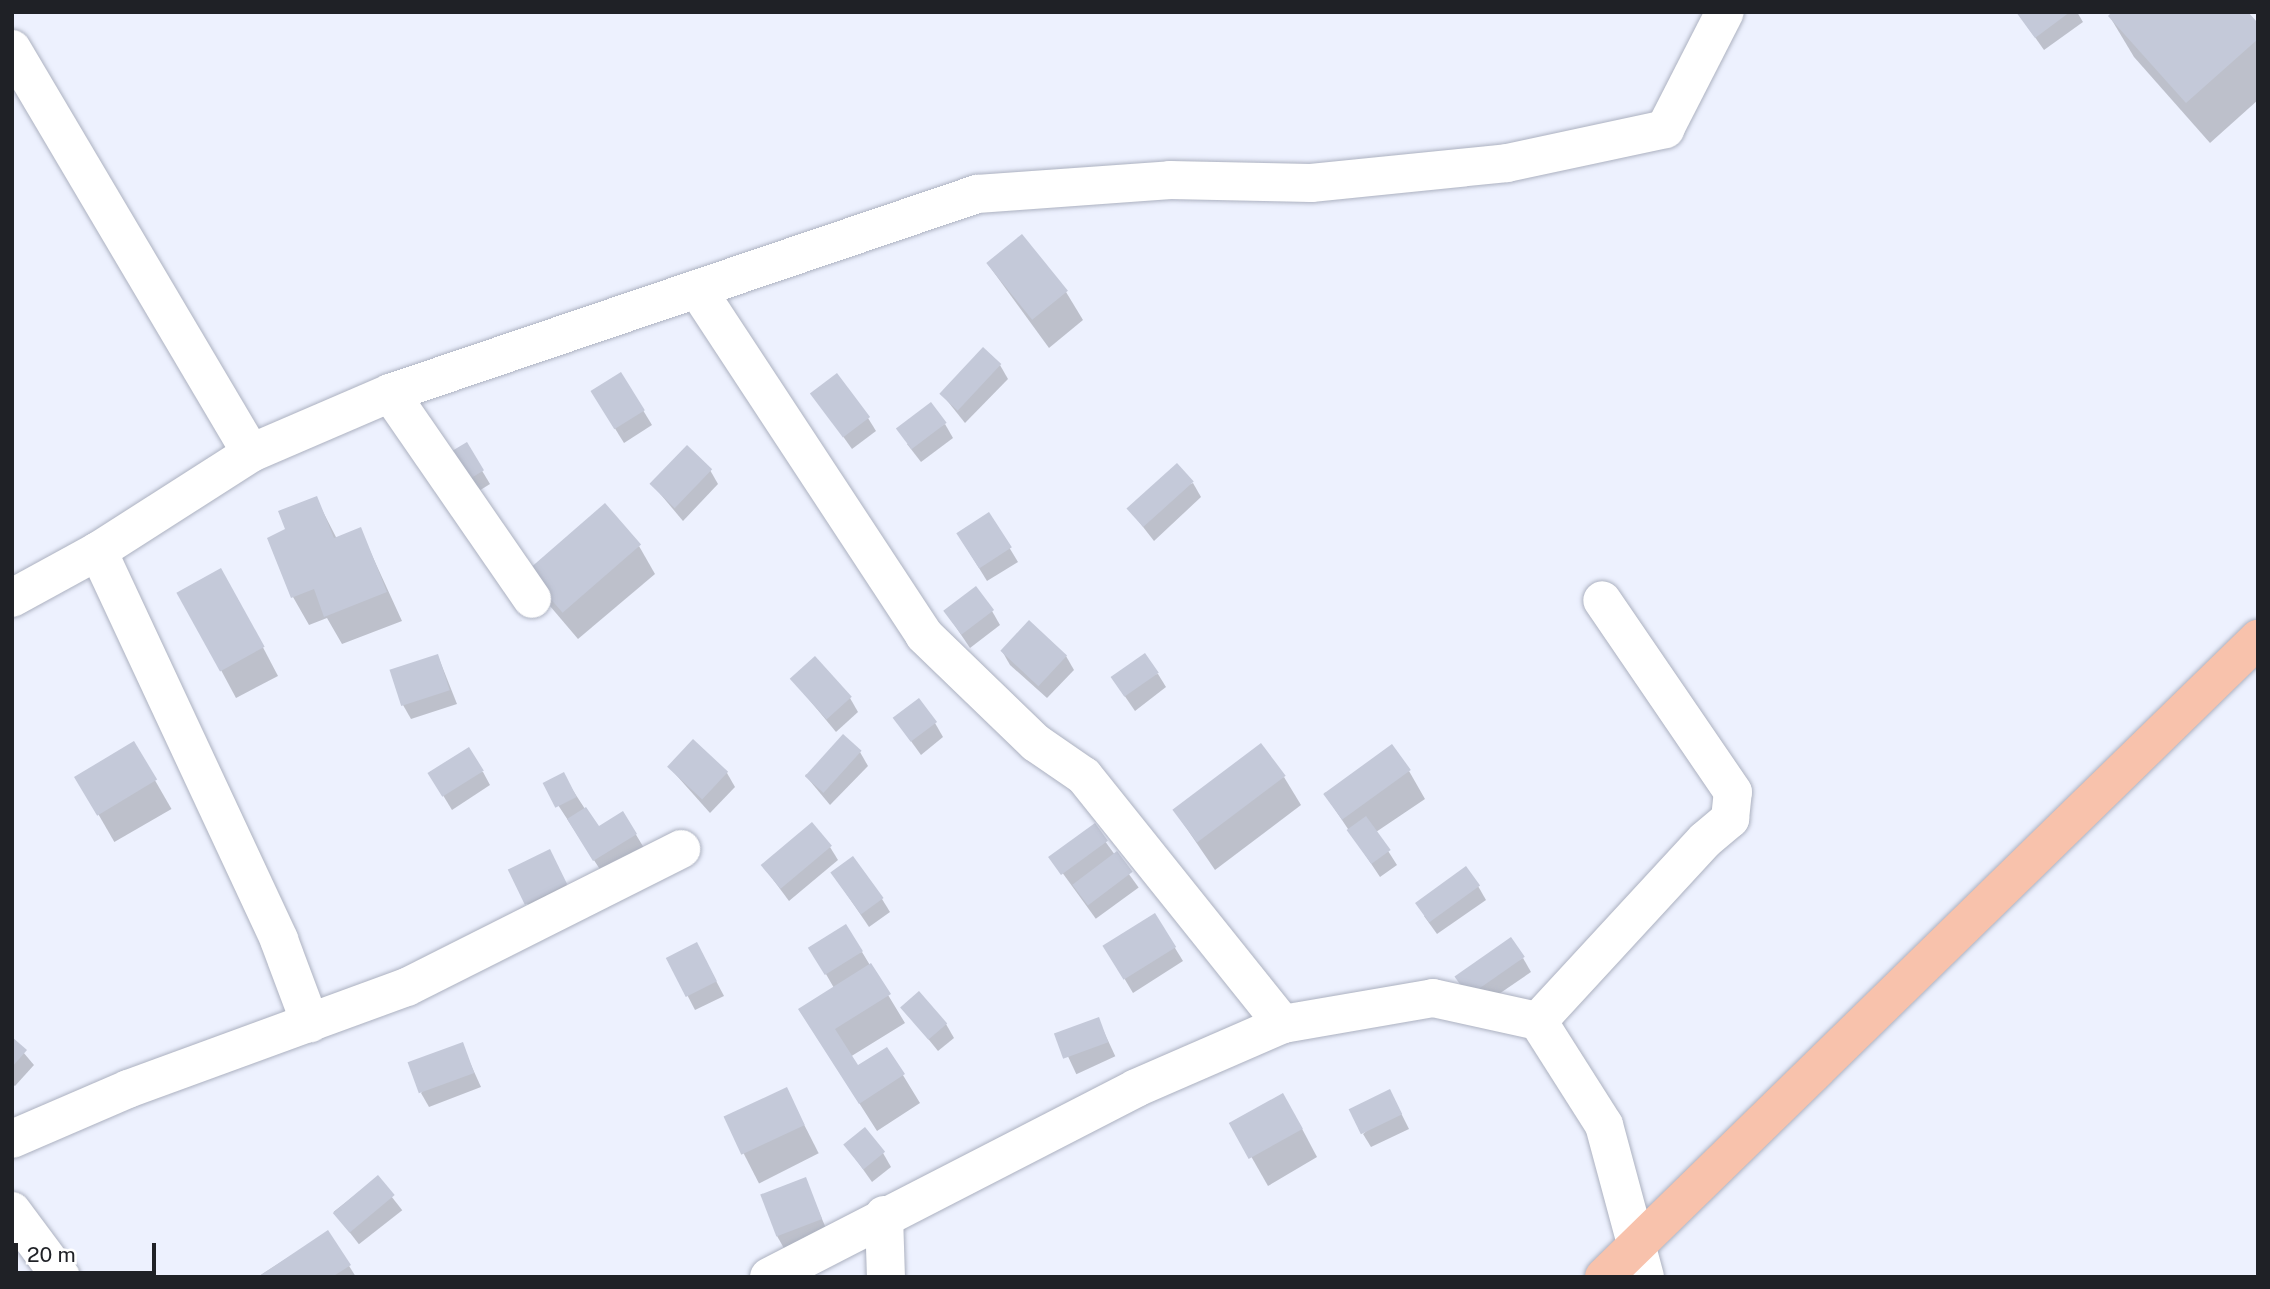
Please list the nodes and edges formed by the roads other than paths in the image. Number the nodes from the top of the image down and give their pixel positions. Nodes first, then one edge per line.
1 (1725, 12) edge
2 (12, 49) edge
3 (697, 289) junction
4 (390, 393) junction
5 (251, 453) junction
6 (98, 551) junction
7 (12, 598) edge
8 (532, 599) dead end
9 (1602, 600) dead end
10 (2258, 639) edge
11 (681, 849) dead end
12 (1538, 1021) junction
13 (310, 1023) junction
14 (1283, 1024) junction
15 (12, 1139) edge
16 (12, 1211) edge
17 (884, 1215) junction
18 (1640, 1262) edge
19 (61, 1277) edge
20 (769, 1277) edge
21 (886, 1277) edge
22 (1604, 1277) edge

1 - 3 street
2 - 5 street
3 - 4 street
3 - 14 street
4 - 5 street
4 - 8 street
5 - 6 street
6 - 7 street
6 - 13 street
9 - 12 street
10 - 18 main road
11 - 13 street
12 - 14 street
12 - 18 street
13 - 15 street
14 - 17 street
16 - 19 street
17 - 20 street
17 - 21 street
18 - 22 main road

